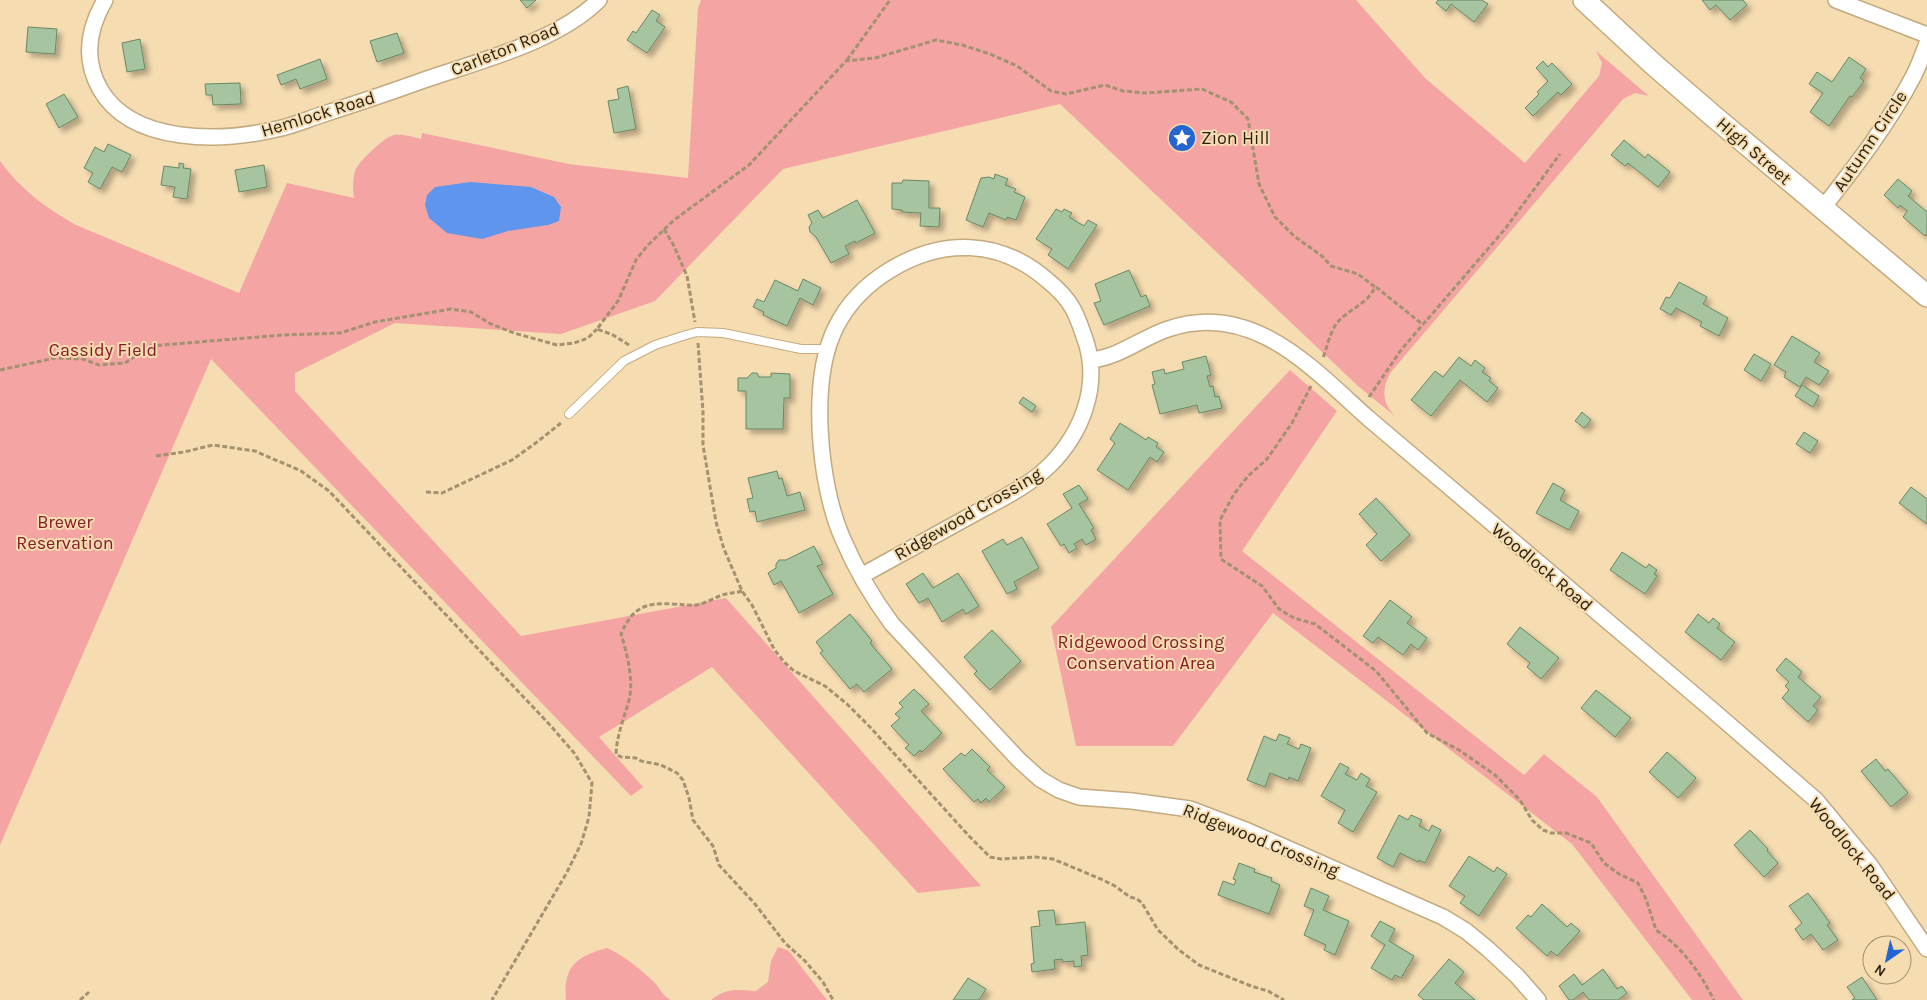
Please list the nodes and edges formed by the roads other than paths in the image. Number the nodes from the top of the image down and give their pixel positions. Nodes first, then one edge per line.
1 (105, 0) edge
2 (599, 0) edge
3 (1584, 0) edge
4 (1836, 0) edge
5 (1927, 35) edge
6 (1927, 43) edge
7 (433, 77) joint
8 (1822, 209) junction
9 (1927, 296) edge
10 (827, 349) junction
11 (1091, 360) junction
12 (569, 414) road end
13 (861, 576) junction
14 (1927, 949) edge
15 (1538, 1000) edge

1 - 7 street, Hemlock Road
2 - 7 street, Carleton Road
3 - 8 main road, High Street
4 - 5 street
6 - 8 street, Autumn Circle
8 - 9 main road, High Street
10 - 11 street, Ridgewood Crossing
10 - 12 lane
10 - 13 street, Ridgewood Crossing
11 - 13 street, Ridgewood Crossing
11 - 14 street, Woodlock Road
13 - 15 street, Ridgewood Crossing

